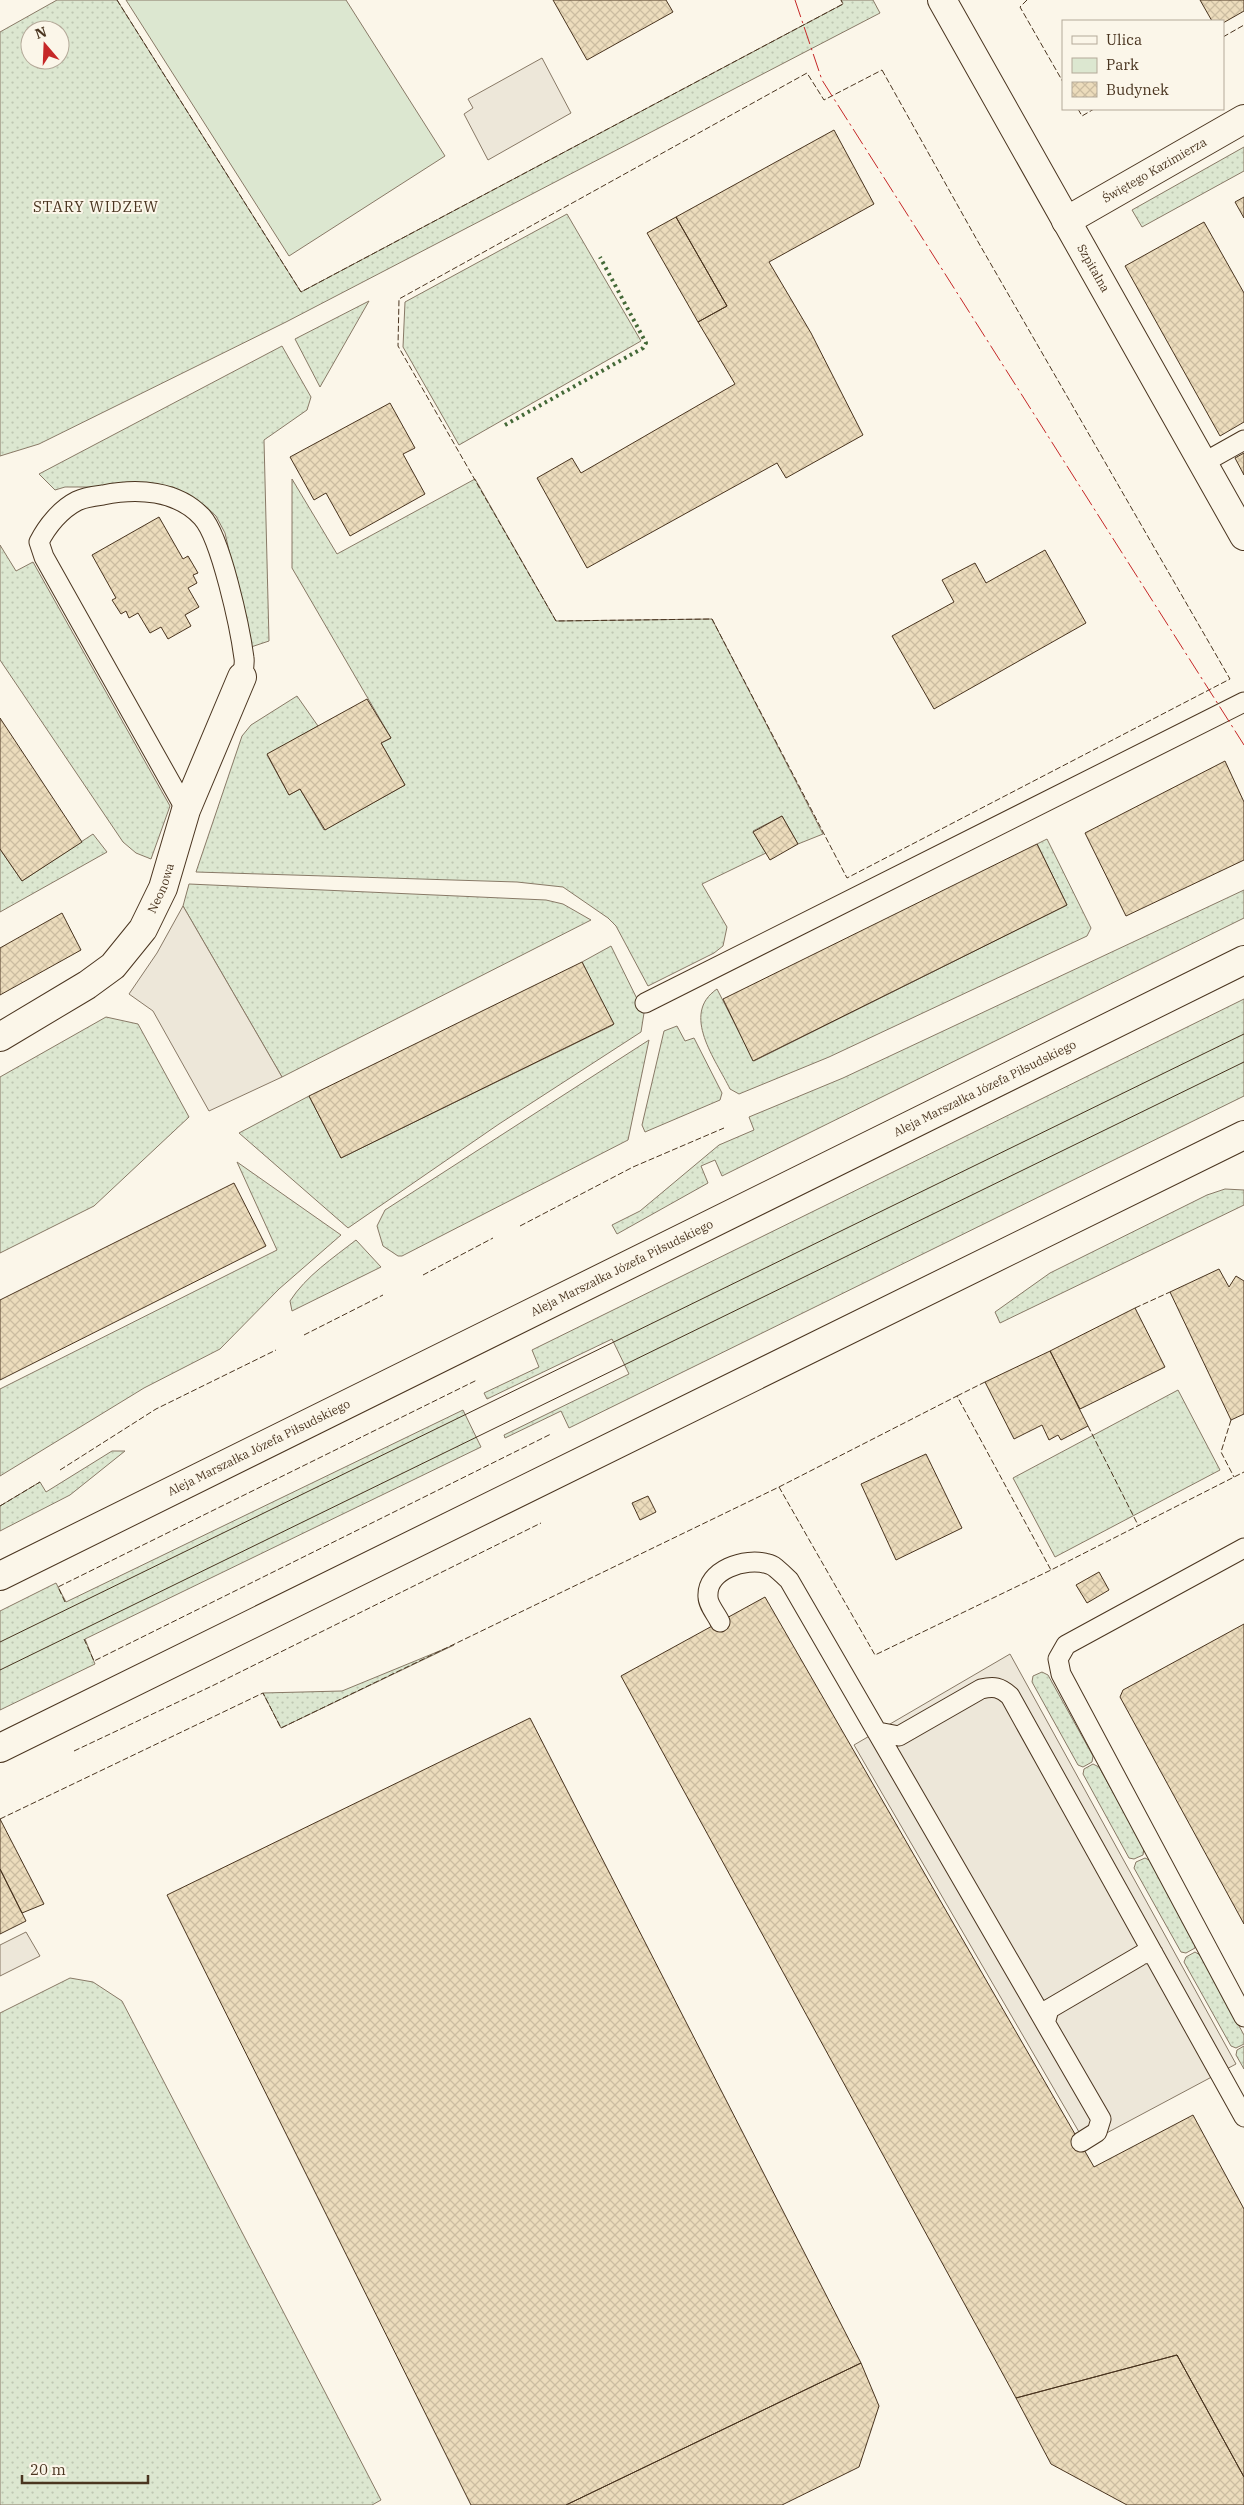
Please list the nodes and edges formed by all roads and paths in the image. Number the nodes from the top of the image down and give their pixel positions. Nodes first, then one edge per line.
1 (942, 0) edge
2 (1244, 119) edge
3 (1066, 221) junction
4 (1244, 440) edge
5 (1203, 463) junction
6 (1244, 536) edge
7 (242, 677) joint
8 (1244, 702) edge
9 (186, 810) junction
10 (1244, 960) edge
11 (644, 1003) dead end
12 (0, 1037) edge
13 (1244, 1135) edge
14 (1244, 1548) edge
15 (0, 1576) edge
16 (720, 1622) dead end
17 (878, 1732) junction
18 (899, 1736) junction
19 (0, 1748) edge
20 (890, 1752) junction
21 (1148, 1950) junction
22 (1045, 2013) junction
23 (1244, 2017) edge
24 (1244, 2117) edge
25 (1081, 2142) dead end

1 - 3 main road, Szpitalna
2 - 3 main road, Świętego Kazimierza
3 - 5 main road, Szpitalna
4 - 5 lane
5 - 6 main road, Szpitalna
7 - 9 main road, Neonowa
7 - 9 lane
8 - 11 lane
9 - 12 main road, Neonowa
10 - 15 main road, Aleja Marszałka Józefa Piłsudskiego
13 - 19 main road
14 - 23 lane
16 - 17 lane
17 - 18 lane
17 - 20 lane
18 - 20 lane
18 - 21 lane
20 - 22 lane
21 - 22 lane
21 - 24 lane
22 - 25 lane

